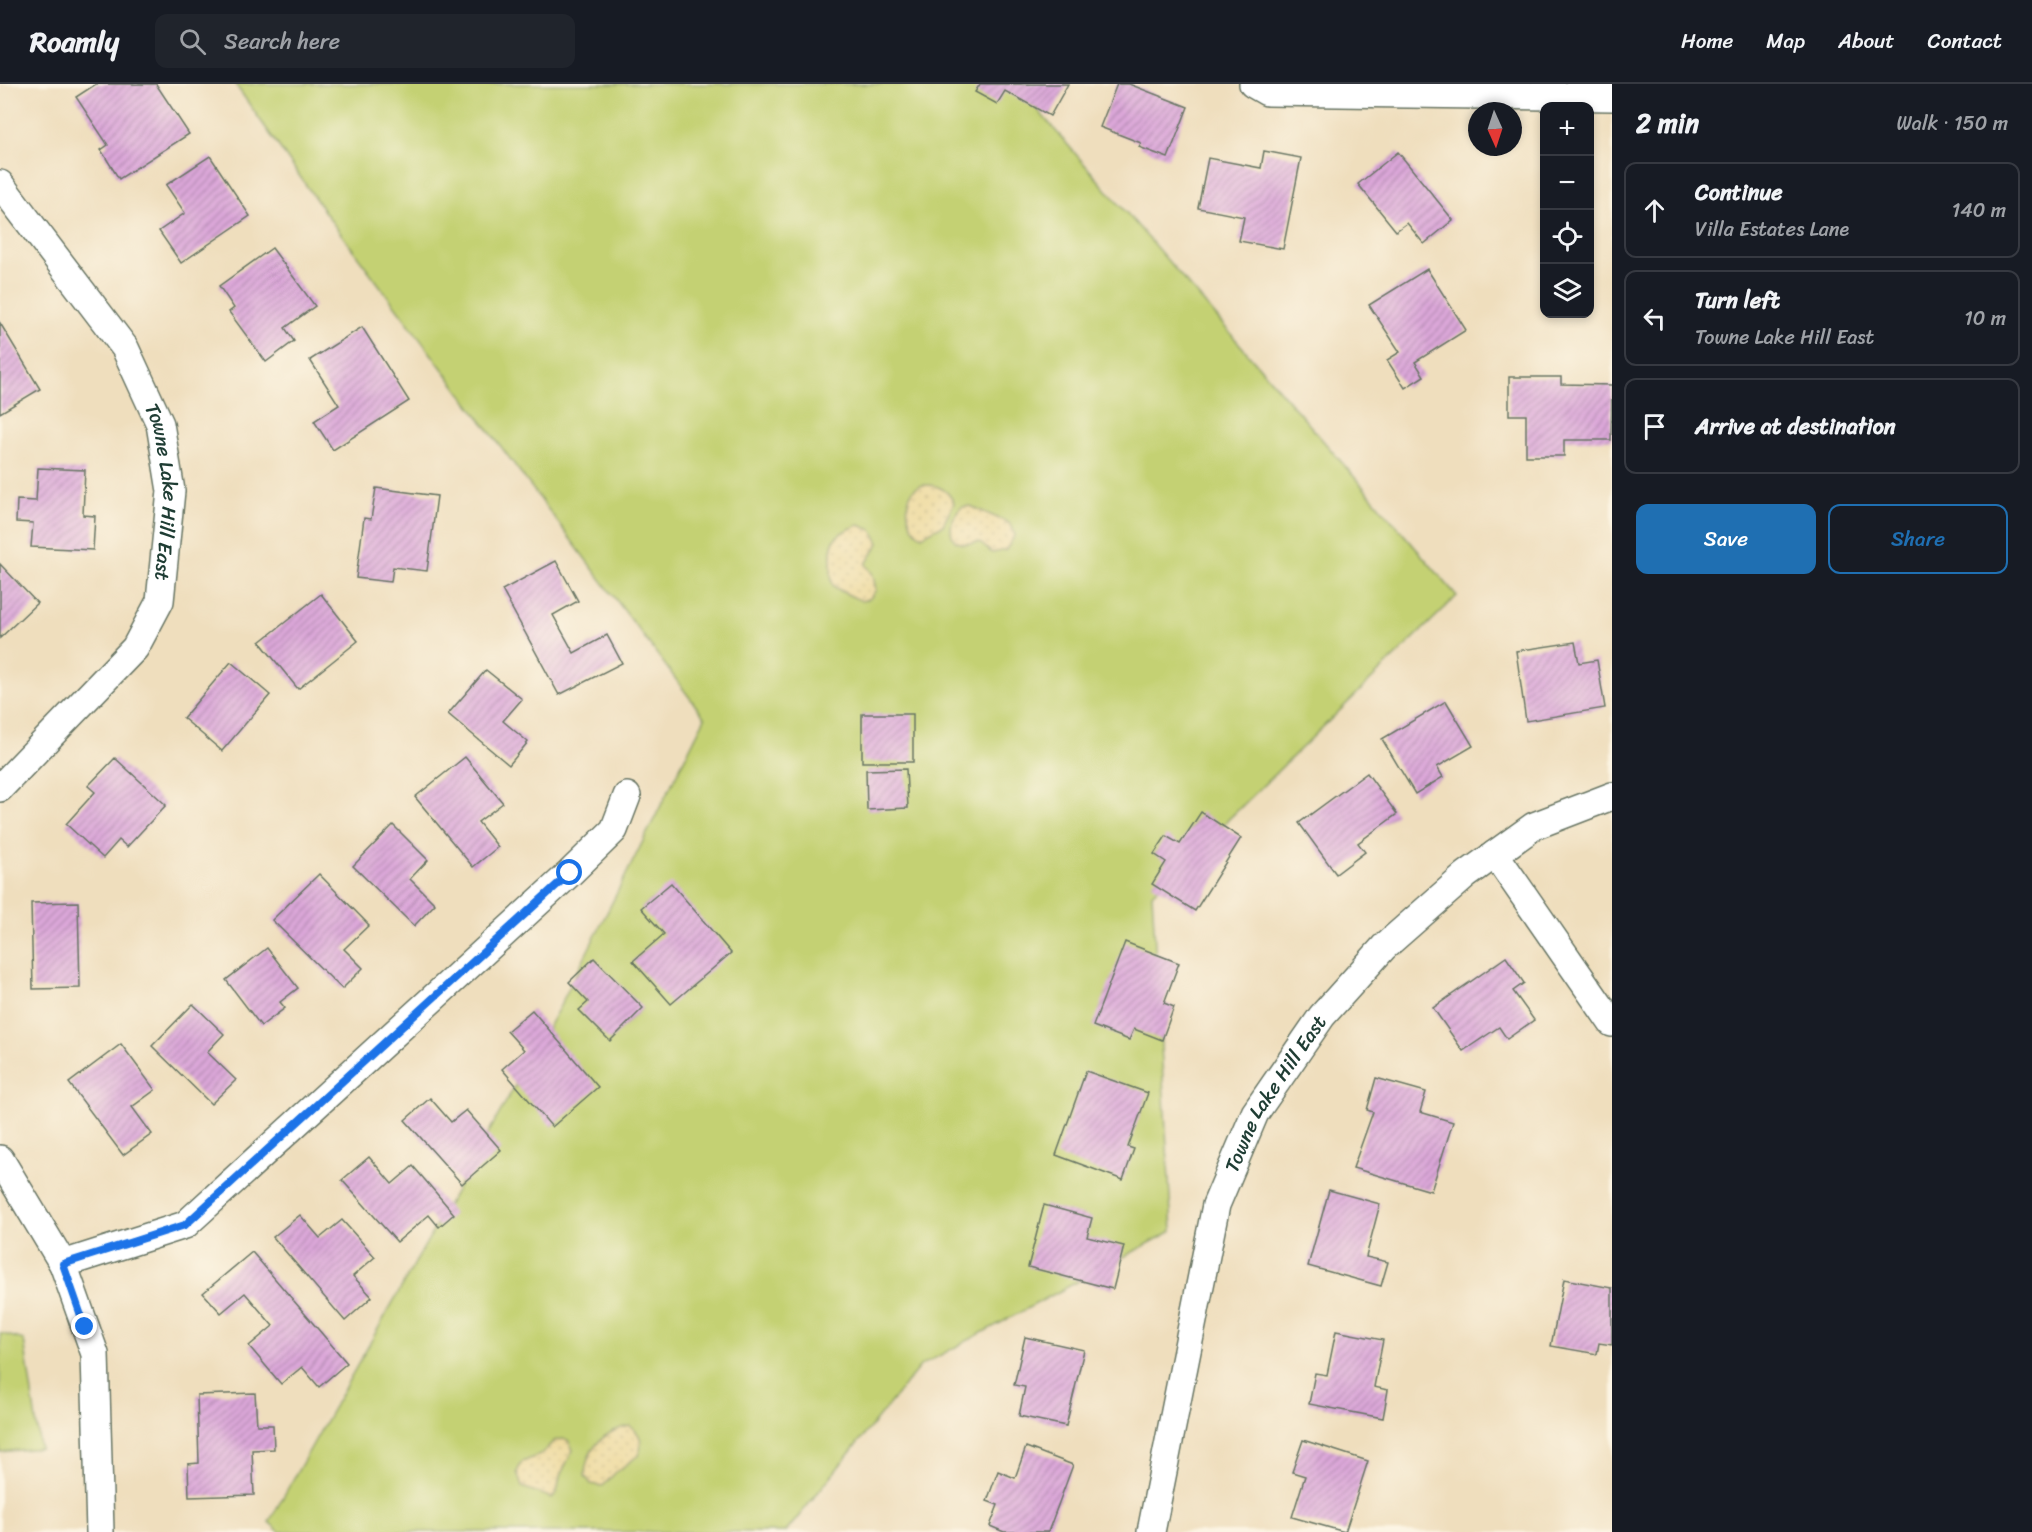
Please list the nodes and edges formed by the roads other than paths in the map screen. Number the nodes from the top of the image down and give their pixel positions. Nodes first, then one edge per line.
1 (1253, 84) edge
2 (1612, 97) edge
3 (1555, 101) edge
4 (0, 184) edge
5 (0, 788) edge
6 (627, 796) dead end
7 (1612, 796) edge
8 (1495, 854) junction
9 (1612, 1023) edge
10 (0, 1158) edge
11 (63, 1264) junction
12 (100, 1532) edge
13 (1150, 1532) edge

1 - 3 street
2 - 3 street
4 - 5 street, Towne Lake Hill East
6 - 11 street
7 - 8 street, Towne Lake Hill East
8 - 9 street
8 - 13 street, Towne Lake Hill East
10 - 11 street
11 - 12 street

